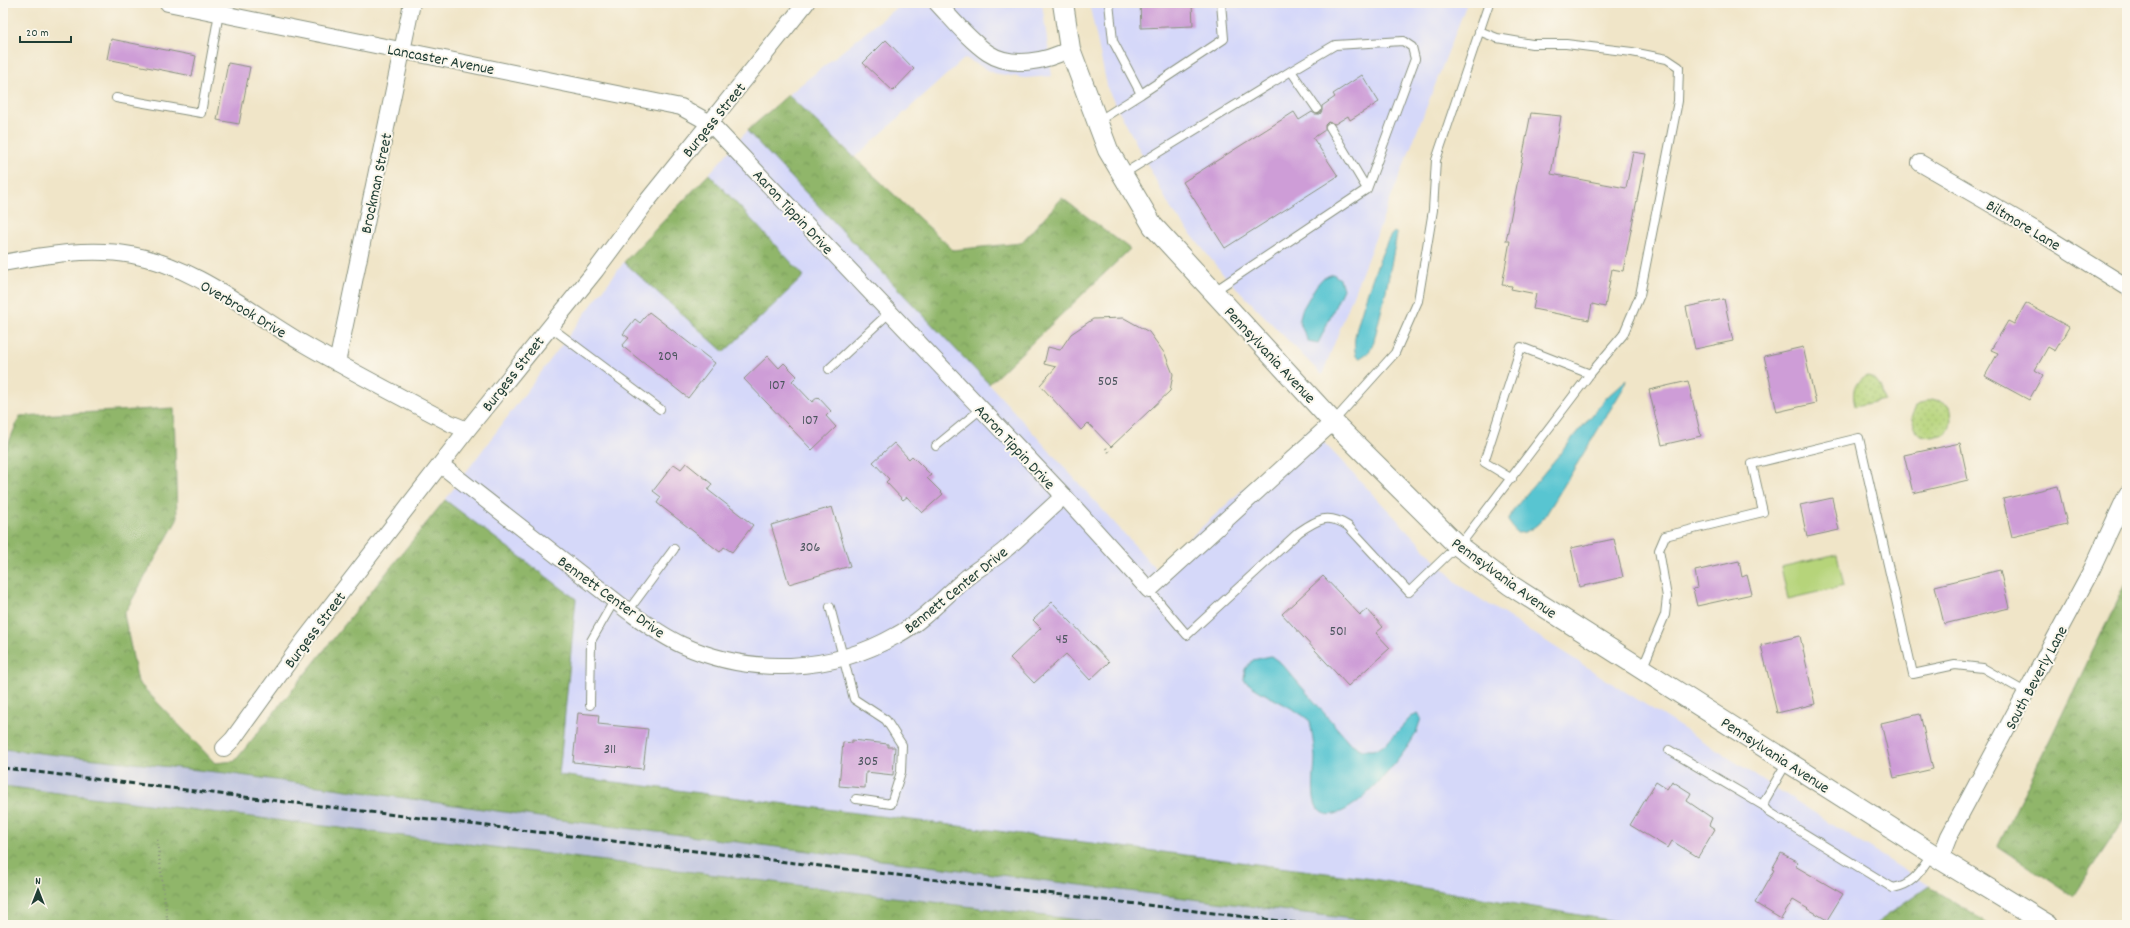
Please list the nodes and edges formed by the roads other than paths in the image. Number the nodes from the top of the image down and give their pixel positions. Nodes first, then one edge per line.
1 (168, 3) edge
2 (412, 3) edge
3 (806, 3) edge
4 (937, 3) edge
5 (1063, 3) edge
6 (1110, 3) edge
7 (1222, 3) edge
8 (1488, 3) edge
9 (219, 13) junction
10 (1479, 31) junction
11 (1070, 49) junction
12 (403, 50) junction
13 (1291, 71) junction
14 (1141, 94) junction
15 (116, 98) dead end
16 (1317, 109) dead end
17 (1097, 122) junction
18 (710, 123) junction
19 (1330, 128) dead end
20 (1920, 163) dead end
21 (1122, 175) junction
22 (1367, 189) junction
23 (3, 263) edge
24 (2127, 287) edge
25 (1213, 292) junction
26 (890, 312) junction
27 (549, 326) junction
28 (337, 363) junction
29 (829, 369) dead end
30 (1590, 374) junction
31 (981, 408) junction
32 (660, 409) dead end
33 (1333, 422) junction
34 (467, 430) junction
35 (936, 446) dead end
36 (441, 465) junction
37 (1512, 478) junction
38 (2127, 494) edge
39 (1064, 496) junction
40 (1457, 545) junction
41 (674, 549) dead end
42 (1149, 590) junction
43 (614, 601) junction
44 (830, 607) dead end
45 (628, 611) junction
46 (844, 657) junction
47 (1642, 669) junction
48 (2027, 693) junction
49 (590, 705) dead end
50 (224, 748) dead end
51 (1669, 750) dead end
52 (1787, 761) junction
53 (856, 799) dead end
54 (1764, 806) junction
55 (1936, 856) junction
56 (2048, 925) edge

1 - 9 street, Lancaster Avenue
2 - 12 street, Brockman Street
3 - 18 street, Burgess Street
4 - 11 street
5 - 11 street, Pennsylvania Avenue
6 - 14 lane
7 - 14 lane
8 - 10 lane
9 - 12 street, Lancaster Avenue
9 - 15 lane
10 - 30 lane
10 - 33 lane
11 - 17 street, Pennsylvania Avenue
12 - 18 street, Lancaster Avenue
12 - 28 street, Brockman Street
13 - 16 lane
13 - 21 lane
13 - 22 lane
14 - 17 lane
17 - 21 street, Pennsylvania Avenue
18 - 26 street, Aaron Tippin Drive
18 - 27 street, Burgess Street
19 - 22 lane
20 - 24 street, Biltmore Lane
21 - 25 street, Pennsylvania Avenue
22 - 25 lane
23 - 28 street, Overbrook Drive
25 - 33 street, Pennsylvania Avenue
26 - 29 lane
26 - 31 street, Aaron Tippin Drive
27 - 32 lane
27 - 34 street, Burgess Street
28 - 34 street, Overbrook Drive
30 - 37 lane
30 - 37 lane
31 - 35 lane
31 - 39 street, Aaron Tippin Drive
33 - 40 street, Pennsylvania Avenue
33 - 42 street
34 - 36 street, Burgess Street
36 - 43 street, Bennett Center Drive
36 - 50 street, Burgess Street
37 - 40 lane
38 - 48 street, South Beverly Lane
39 - 42 street, Aaron Tippin Drive
39 - 46 street, Bennett Center Drive
40 - 42 lane
40 - 47 street, Pennsylvania Avenue
41 - 45 lane
43 - 45 street, Bennett Center Drive
43 - 49 lane
44 - 46 lane
45 - 46 street, Bennett Center Drive
46 - 53 lane
47 - 48 lane
47 - 52 street, Pennsylvania Avenue
48 - 55 street, South Beverly Lane
51 - 54 lane
52 - 54 lane
52 - 55 street, Pennsylvania Avenue
54 - 55 lane
55 - 56 street, Pennsylvania Avenue

